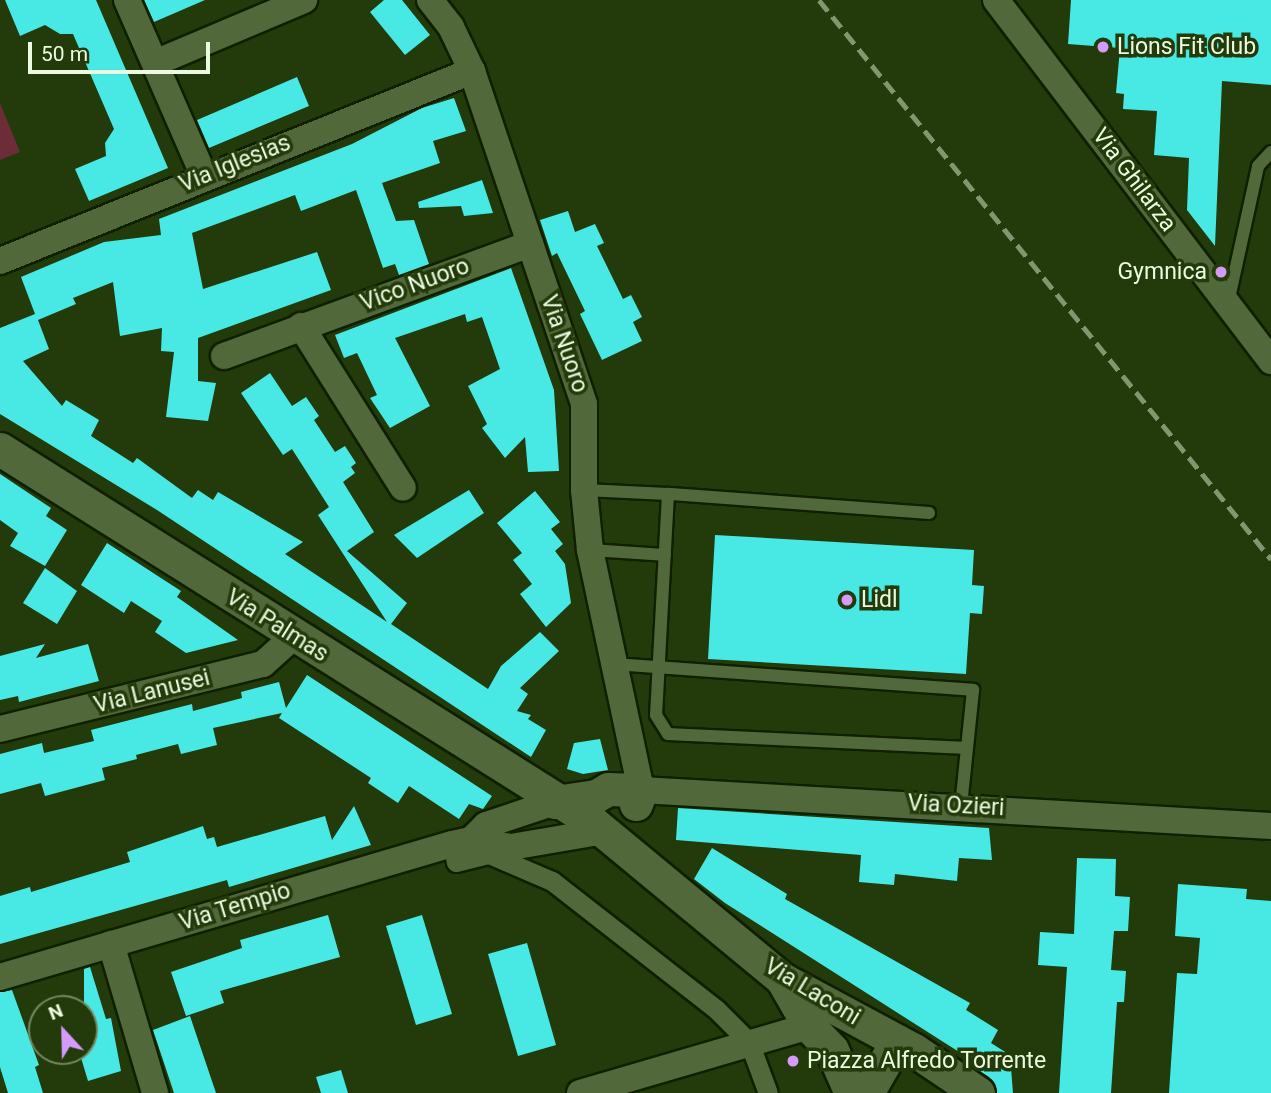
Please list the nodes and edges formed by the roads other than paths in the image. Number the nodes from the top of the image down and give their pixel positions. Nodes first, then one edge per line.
1 (127, 0) edge
2 (304, 0) edge
3 (430, 0) edge
4 (996, 0) edge
5 (155, 63) junction
6 (472, 71) junction
7 (1271, 152) edge
8 (204, 176) junction
9 (530, 244) junction
10 (0, 261) edge
11 (1228, 303) junction
12 (301, 326) junction
13 (225, 356) dead end
14 (1271, 361) edge
15 (0, 449) edge
16 (403, 488) dead end
17 (584, 490) junction
18 (668, 494) junction
19 (929, 513) dead end
20 (590, 550) junction
21 (664, 555) junction
22 (294, 636) junction
23 (613, 664) junction
24 (656, 666) junction
25 (0, 729) edge
26 (967, 748) junction
27 (555, 802) junction
28 (961, 806) junction
29 (616, 810) junction
30 (1271, 826) edge
31 (462, 842) junction
32 (111, 944) junction
33 (0, 977) edge
34 (782, 979) junction
35 (809, 1026) junction
36 (897, 1041) junction
37 (749, 1042) junction
38 (155, 1093) edge
39 (580, 1093) edge
40 (768, 1093) edge
41 (851, 1093) edge
42 (867, 1093) edge
43 (978, 1093) edge

1 - 5 street
2 - 5 street
3 - 6 street, Via Nuoro
4 - 11 street, Via Ghilarza
5 - 8 street
6 - 8 street, Via Iglesias
6 - 9 street, Via Nuoro
7 - 11 lane
8 - 10 street, Via Iglesias
9 - 12 street, Vico Nuoro
9 - 17 street, Via Nuoro
11 - 14 street, Via Ghilarza
12 - 13 street, Vico Nuoro
12 - 16 street
15 - 22 street, Via Palmas
17 - 18 lane
17 - 20 street, Via Nuoro
18 - 19 lane
18 - 21 lane
20 - 21 lane
20 - 23 street, Via Nuoro
21 - 24 lane
22 - 25 street, Via Lanusei
22 - 27 street, Via Palmas
23 - 24 lane
23 - 29 street, Via Nuoro
24 - 26 lane
24 - 26 lane
26 - 28 lane
27 - 29 street
27 - 31 street, Via Tempio
28 - 29 street, Via Ozieri
28 - 30 street, Via Ozieri
29 - 31 street, Via Tempio
29 - 34 street, Via Laconi
31 - 32 street, Via Tempio
31 - 37 street
32 - 33 street, Via Tempio
32 - 38 street
34 - 35 street
34 - 36 street, Via Laconi
35 - 37 street
35 - 41 street
36 - 42 street
36 - 43 street, Via Laconi
37 - 39 street
37 - 40 street

